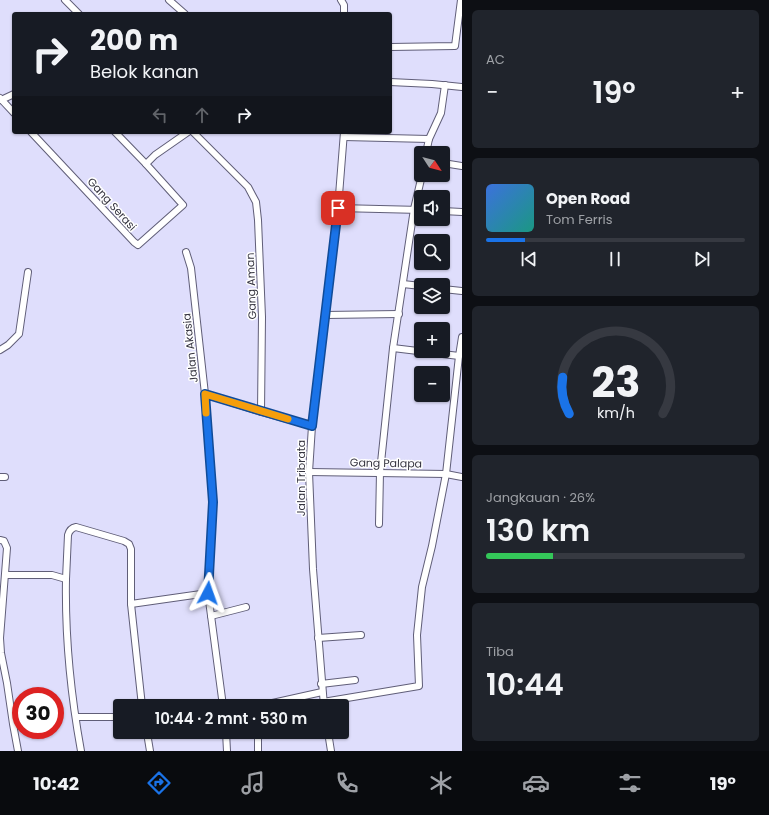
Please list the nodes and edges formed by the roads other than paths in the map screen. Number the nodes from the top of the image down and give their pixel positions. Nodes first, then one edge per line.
1 (65, 0) edge
2 (169, 0) edge
3 (341, 0) edge
4 (461, 0) edge
5 (77, 12) edge
6 (183, 12) edge
7 (344, 12) edge
8 (455, 46) junction
9 (392, 47) edge
10 (462, 48) edge
11 (392, 82) edge
12 (445, 85) junction
13 (462, 87) edge
14 (12, 95) edge
15 (1, 99) edge
16 (12, 111) edge
17 (33, 134) edge
18 (117, 134) edge
19 (185, 134) edge
20 (195, 134) edge
21 (344, 134) edge
22 (429, 139) junction
23 (428, 146) edge
24 (146, 164) junction
25 (450, 165) edge
26 (462, 166) edge
27 (338, 208) junction
28 (414, 209) joint
29 (450, 211) edge
30 (462, 212) edge
31 (186, 252) dead end
32 (28, 272) dead end
33 (404, 284) junction
34 (414, 285) edge
35 (450, 290) edge
36 (462, 291) edge
37 (399, 314) junction
38 (325, 315) junction
39 (462, 337) edge
40 (393, 348) junction
41 (0, 350) edge
42 (459, 356) junction
43 (205, 394) junction
44 (262, 412) junction
45 (312, 426) junction
46 (310, 472) junction
47 (380, 472) junction
48 (446, 474) junction
49 (462, 477) edge
50 (379, 524) dead end
51 (0, 540) edge
52 (6, 575) junction
53 (66, 579) junction
54 (208, 593) junction
55 (131, 604) junction
56 (246, 607) dead end
57 (210, 616) junction
58 (361, 635) dead end
59 (318, 638) junction
60 (355, 680) dead end
61 (322, 684) junction
62 (322, 692) junction
63 (141, 699) edge
64 (222, 699) edge
65 (290, 699) edge
66 (323, 699) edge
67 (349, 699) edge
68 (76, 717) junction
69 (113, 717) edge
70 (149, 739) edge
71 (226, 739) edge
72 (258, 739) edge
73 (329, 739) edge
74 (18, 751) edge
75 (81, 751) edge
76 (150, 751) edge
77 (227, 751) edge
78 (258, 751) edge
79 (331, 751) edge

1 - 5 street
2 - 6 street
3 - 7 street
4 - 8 street
8 - 9 street
8 - 10 street
11 - 12 street
12 - 13 street
12 - 22 street
14 - 15 street
15 - 16 street
17 - 24 street, Gang Serasi
18 - 24 street
19 - 24 street
20 - 44 street, Gang Aman
21 - 22 street
21 - 27 street, Jalan Tribrata
22 - 23 street
25 - 26 street
27 - 28 street
27 - 38 street, Jalan Tribrata
28 - 33 street
29 - 30 street
31 - 43 street, Jalan Akasia
32 - 41 street
33 - 34 street
33 - 37 street
35 - 36 street
37 - 38 street
37 - 40 street
38 - 45 street, Jalan Tribrata
39 - 42 street
40 - 42 street
40 - 47 street
42 - 48 street
43 - 44 street
43 - 54 street, Jalan Akasia
44 - 45 street
45 - 46 street, Jalan Tribrata
46 - 47 street, Gang Palapa
46 - 59 street, Jalan Tribrata
47 - 48 street, Gang Palapa
47 - 50 street
48 - 49 street, Gang Palapa
48 - 67 street
51 - 52 street
52 - 53 street
52 - 74 street
53 - 55 street
53 - 68 street
54 - 55 street
54 - 57 street, Jalan Akasia
55 - 63 street
56 - 57 street
57 - 64 street, Jalan Akasia
58 - 59 street
59 - 61 street, Jalan Tribrata
60 - 61 street
61 - 62 street, Jalan Tribrata
62 - 65 street
62 - 66 street, Jalan Tribrata
68 - 69 street
68 - 75 street
70 - 76 street
71 - 77 street
72 - 78 street
73 - 79 street

